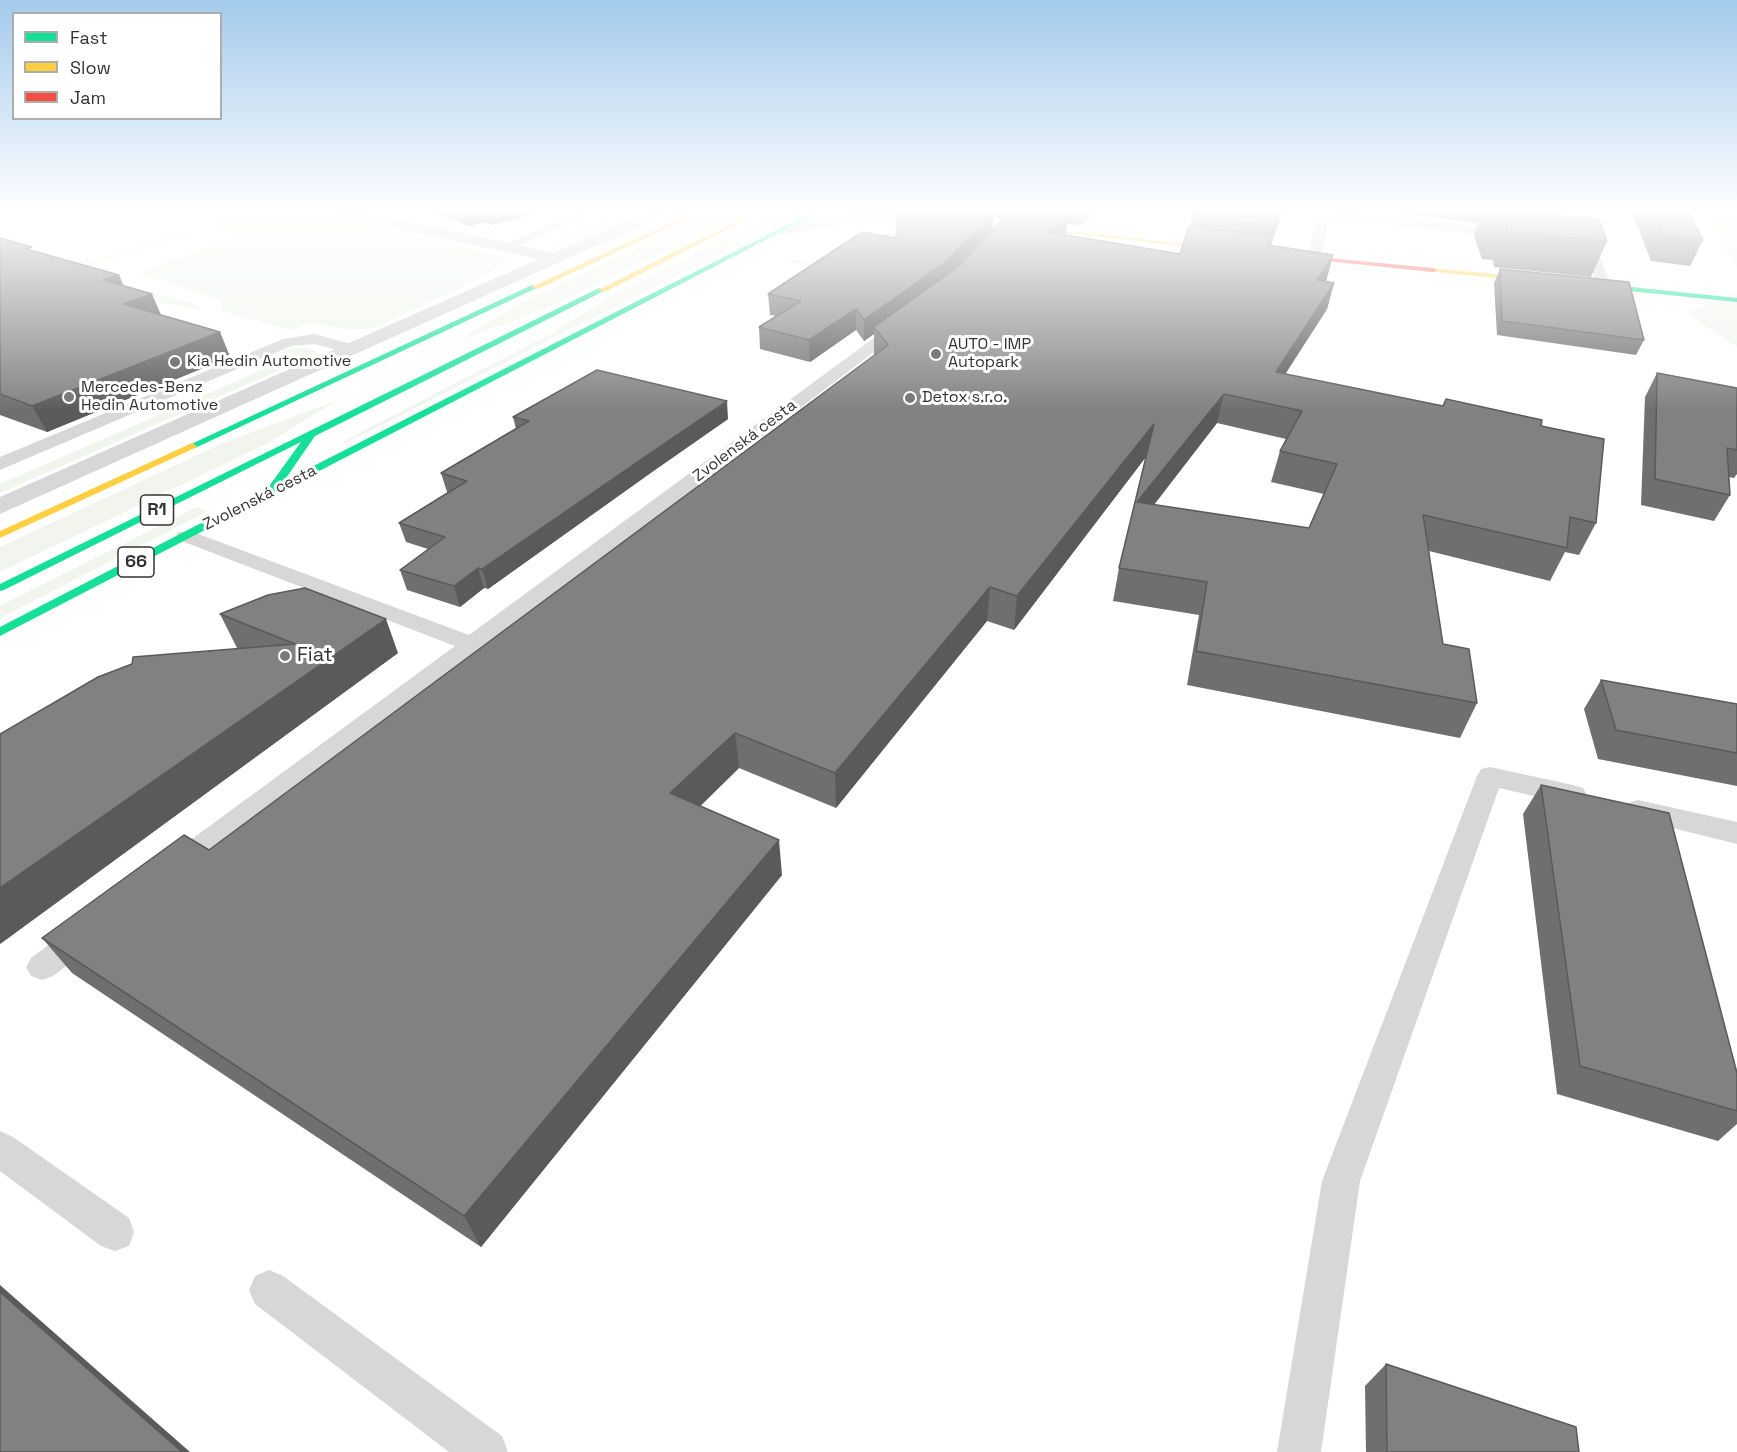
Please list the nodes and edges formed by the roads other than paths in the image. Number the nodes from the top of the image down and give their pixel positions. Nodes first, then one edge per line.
1 (513, 277) edge
2 (558, 277) edge
3 (628, 277) edge
4 (690, 277) edge
5 (1505, 277) edge
6 (1601, 277) edge
7 (1604, 287) junction
8 (1737, 300) edge
9 (922, 309) edge
10 (352, 349) junction
11 (314, 432) junction
12 (0, 464) edge
13 (271, 491) junction
14 (0, 506) edge
15 (0, 535) edge
16 (186, 536) junction
17 (0, 588) edge
18 (0, 632) edge
19 (472, 644) junction
20 (1737, 833) edge
21 (156, 881) edge
22 (99, 924) edge
23 (42, 967) dead end
24 (0, 1149) edge
25 (115, 1232) dead end
26 (269, 1290) dead end
27 (486, 1452) edge
28 (1299, 1452) edge

1 - 10 street
2 - 15 main road, R1
3 - 11 main road, R1
4 - 13 main road, Zvolenská cesta
5 - 7 main road
6 - 7 lane
7 - 8 main road
9 - 19 lane, Zvolenská cesta
10 - 12 lane
10 - 14 street
11 - 13 main road
11 - 17 main road, R1
13 - 16 main road, Zvolenská cesta / 66
16 - 18 main road, Zvolenská cesta / 66
16 - 19 lane, Zvolenská cesta
19 - 21 lane, Zvolenská cesta
20 - 28 lane
22 - 23 lane
24 - 25 lane
26 - 27 lane

